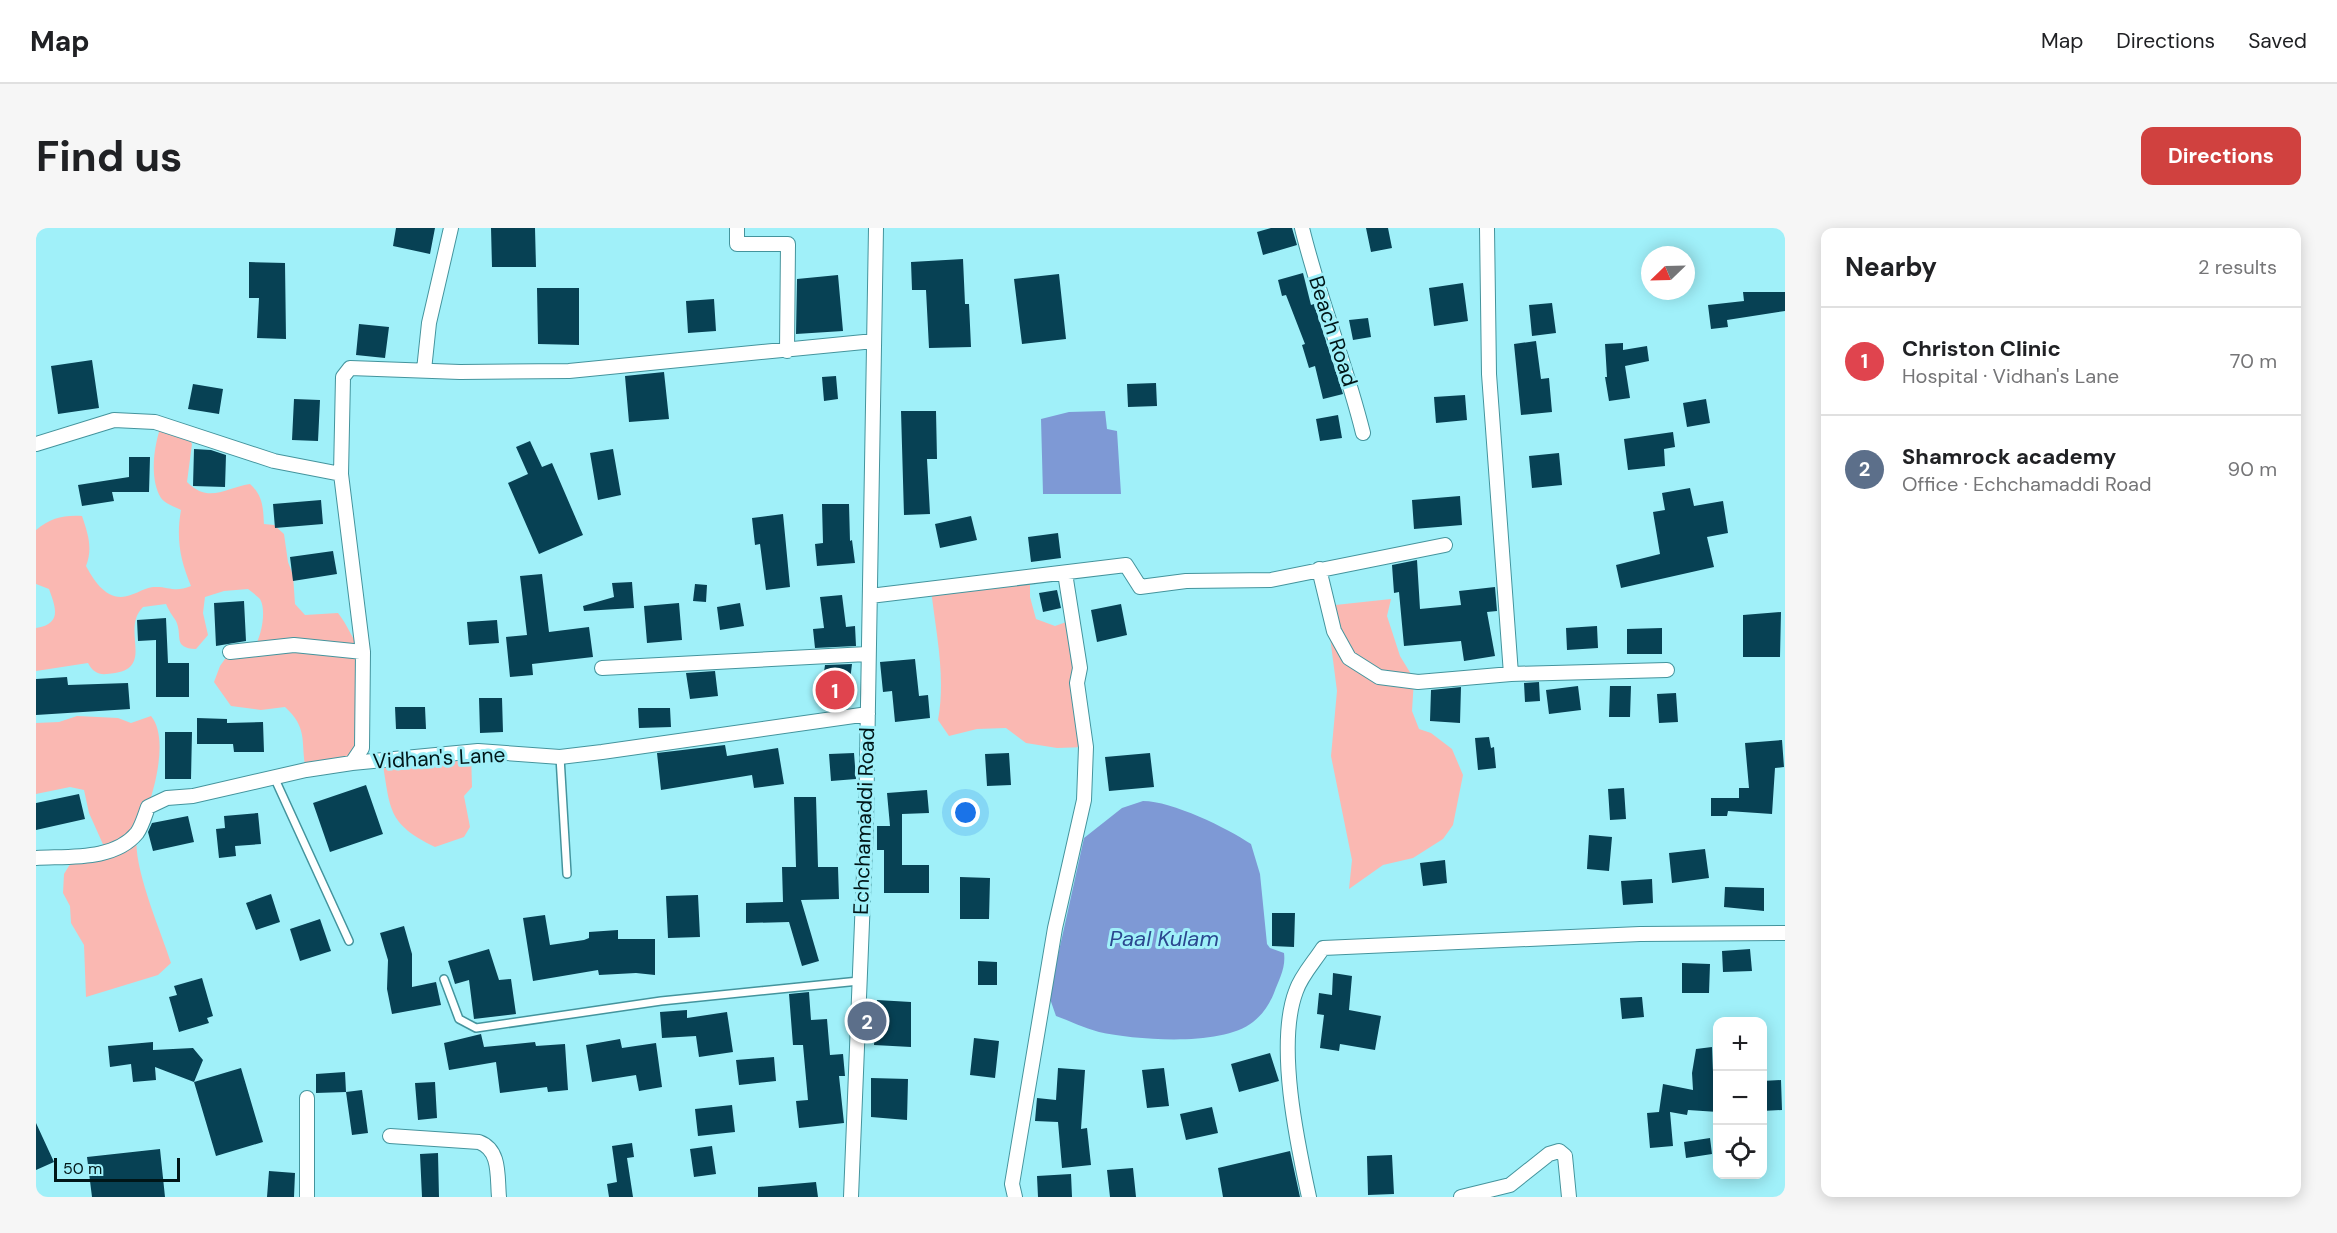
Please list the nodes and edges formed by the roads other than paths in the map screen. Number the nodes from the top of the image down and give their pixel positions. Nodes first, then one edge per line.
1 (451, 228) edge
2 (737, 228) edge
3 (876, 228) edge
4 (1302, 228) edge
5 (1486, 228) edge
6 (873, 341) junction
7 (787, 351) junction
8 (424, 370) junction
9 (1363, 433) dead end
10 (36, 444) edge
11 (341, 474) junction
12 (1445, 544) dead end
13 (1320, 569) junction
14 (1065, 573) junction
15 (870, 596) junction
16 (230, 652) dead end
17 (363, 652) junction
18 (867, 654) junction
19 (602, 668) dead end
20 (1667, 670) dead end
21 (1511, 674) junction
22 (868, 714) junction
23 (560, 756) junction
24 (352, 763) junction
25 (274, 777) junction
26 (36, 858) edge
27 (567, 874) dead end
28 (1785, 933) edge
29 (349, 941) dead end
30 (444, 979) dead end
31 (859, 981) junction
32 (307, 1098) dead end
33 (390, 1136) dead end
34 (307, 1197) edge
35 (499, 1197) edge
36 (851, 1197) edge
37 (1015, 1197) edge
38 (1309, 1197) edge
39 (1461, 1197) edge
40 (1569, 1197) edge

1 - 8 street
2 - 7 street
3 - 6 street, Echchamaddi Road
4 - 9 street, Beach Road
5 - 21 street
6 - 7 street
6 - 15 street, Echchamaddi Road
7 - 8 street
8 - 11 street
10 - 11 street
11 - 17 street
12 - 13 street
13 - 14 street
13 - 21 street
14 - 15 street
14 - 37 street
15 - 18 street, Echchamaddi Road
16 - 17 street
17 - 24 street
18 - 19 street
18 - 22 street, Echchamaddi Road
20 - 21 street
22 - 23 street, Vidhan's Lane
22 - 31 street, Echchamaddi Road
23 - 24 street, Vidhan's Lane
23 - 27 lane
24 - 25 street, Vidhan's Lane
25 - 26 street, Vidhan's Lane
25 - 29 lane
28 - 38 street
30 - 31 lane
31 - 36 street, Echchamaddi Road
32 - 34 street
33 - 35 street
39 - 40 street

